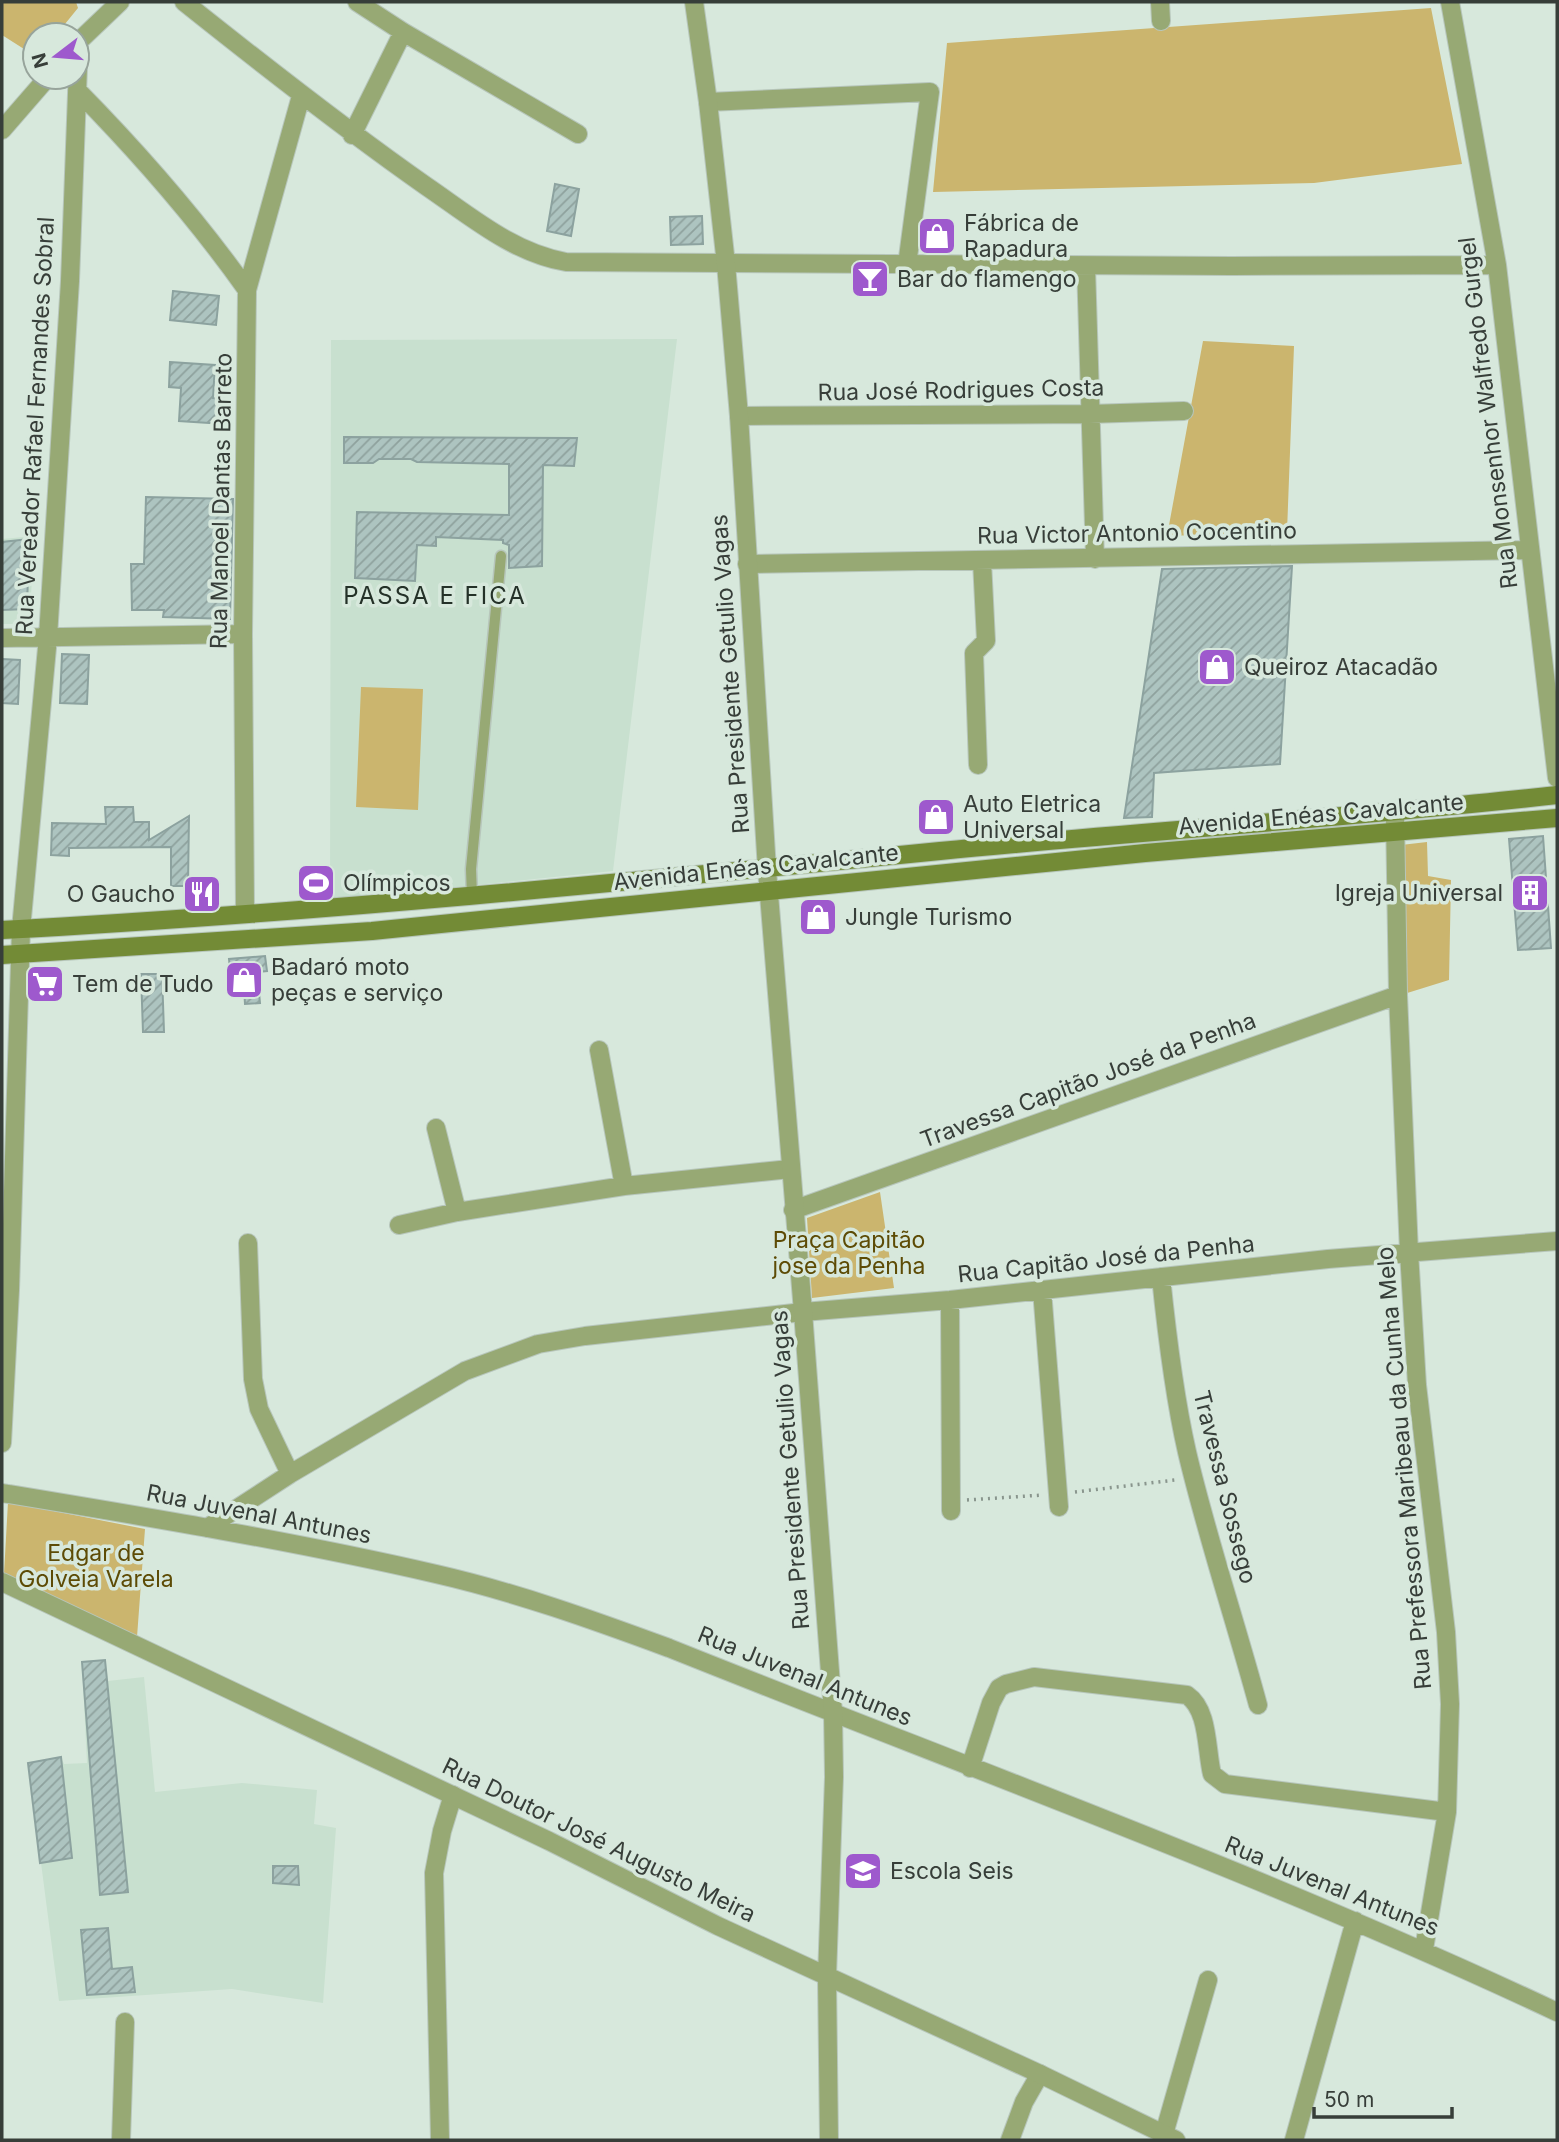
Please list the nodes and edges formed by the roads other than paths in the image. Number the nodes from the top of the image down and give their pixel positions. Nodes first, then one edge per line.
1 (120, 2) edge
2 (184, 2) edge
3 (357, 2) edge
4 (694, 2) edge
5 (1160, 2) edge
6 (1450, 2) edge
7 (1161, 21) dead end
8 (91, 29) edge
9 (403, 32) junction
10 (36, 91) edge
11 (77, 91) edge
12 (78, 91) edge
13 (301, 96) junction
14 (708, 102) junction
15 (2, 130) edge
16 (578, 134) dead end
17 (352, 135) junction
18 (726, 264) junction
19 (907, 265) junction
20 (1497, 265) junction
21 (1086, 266) junction
22 (247, 290) junction
23 (1184, 411) dead end
24 (1089, 414) junction
25 (739, 416) junction
26 (1529, 550) junction
27 (501, 556) dead end
28 (1095, 559) junction
29 (982, 561) junction
30 (747, 564) junction
31 (243, 634) junction
32 (48, 637) junction
33 (2, 638) edge
34 (978, 765) dead end
35 (1557, 778) edge
36 (1557, 795) edge
37 (1395, 813) junction
38 (1557, 818) edge
39 (1269, 823) junction
40 (1397, 833) junction
41 (1271, 844) junction
42 (943, 851) junction
43 (767, 870) junction
44 (945, 872) junction
45 (639, 882) junction
46 (769, 892) junction
47 (472, 895) junction
48 (640, 904) junction
49 (370, 906) junction
50 (245, 913) junction
51 (22, 929) junction
52 (2, 930) edge
53 (372, 931) junction
54 (21, 954) junction
55 (2, 955) edge
56 (1398, 995) junction
57 (599, 1050) dead end
58 (436, 1128) dead end
59 (790, 1169) junction
60 (624, 1186) junction
61 (793, 1210) junction
62 (457, 1212) junction
63 (399, 1224) dead end
64 (1557, 1241) edge
65 (248, 1243) dead end
66 (1409, 1252) junction
67 (1161, 1277) junction
68 (1042, 1290) junction
69 (950, 1300) junction
70 (803, 1312) junction
71 (2, 1443) edge
72 (290, 1474) junction
73 (2, 1493) edge
74 (1058, 1501) road end
75 (951, 1506) road end
76 (207, 1528) junction
77 (2, 1582) edge
78 (1258, 1705) dead end
79 (832, 1712) junction
80 (970, 1768) junction
81 (453, 1795) junction
82 (1447, 1812) junction
83 (1354, 1921) junction
84 (1424, 1949) junction
85 (827, 1977) junction
86 (1208, 1980) dead end
87 (1557, 2012) edge
88 (125, 2022) dead end
89 (1040, 2074) junction
90 (1170, 2137) edge
91 (121, 2140) edge
92 (440, 2140) edge
93 (829, 2140) edge
94 (1010, 2140) edge
95 (1294, 2140) edge

1 - 8 street
2 - 13 street
3 - 9 street
4 - 14 street, Rua Presidente Getulio Vagas
5 - 7 street
6 - 20 street, Rua Monsenhor Walfredo Gurgel
9 - 16 street
9 - 17 street
10 - 15 street
11 - 32 street, Rua Vereador Rafael Fernandes Sobral
12 - 22 street
13 - 17 street
13 - 22 street, Rua Manoel Dantas Barreto
14 - 18 street, Rua Presidente Getulio Vagas
14 - 19 street
17 - 18 street
18 - 19 street
18 - 25 street, Rua Presidente Getulio Vagas
19 - 21 street
20 - 21 street
20 - 26 street, Rua Monsenhor Walfredo Gurgel
21 - 24 street
22 - 31 street, Rua Manoel Dantas Barreto
23 - 24 street, Rua José Rodrigues Costa
24 - 25 street, Rua José Rodrigues Costa
24 - 28 street
25 - 30 street, Rua Presidente Getulio Vagas
26 - 28 street, Rua Victor Antonio Cocentino
26 - 35 street, Rua Monsenhor Walfredo Gurgel
27 - 47 lane
28 - 29 street, Rua Victor Antonio Cocentino
29 - 30 street, Rua Victor Antonio Cocentino
29 - 34 street
30 - 43 street, Rua Presidente Getulio Vagas
31 - 32 street
31 - 50 street, Rua Manoel Dantas Barreto
32 - 33 street
32 - 51 street, Rua Vereador Rafael Fernandes Sobral
36 - 37 main road, Avenida Enéas Cavalcante
37 - 39 main road, Avenida Enéas Cavalcante
37 - 40 street, Rua Prefessora Maribeau da Cunha Melo
38 - 40 main road, Avenida Enéas Cavalcante
39 - 41 main road
39 - 42 main road, Avenida Enéas Cavalcante
40 - 41 main road, Avenida Enéas Cavalcante
40 - 56 street, Rua Prefessora Maribeau da Cunha Melo
41 - 44 main road, Avenida Enéas Cavalcante
42 - 43 main road, Avenida Enéas Cavalcante
42 - 44 main road
43 - 45 main road, Avenida Enéas Cavalcante
43 - 46 street, Rua Presidente Getulio Vagas
44 - 46 main road, Avenida Enéas Cavalcante
45 - 47 main road, Avenida Enéas Cavalcante
45 - 48 main road
46 - 48 main road, Avenida Enéas Cavalcante
46 - 59 street, Rua Presidente Getulio Vagas
47 - 49 main road, Avenida Enéas Cavalcante
48 - 53 main road, Avenida Enéas Cavalcante
49 - 50 main road, Avenida Enéas Cavalcante
49 - 53 main road
50 - 51 main road, Avenida Enéas Cavalcante
51 - 52 main road, Avenida Enéas Cavalcante
51 - 54 street, Rua Vereador Rafael Fernandes Sobral
53 - 54 main road, Avenida Enéas Cavalcante
54 - 55 main road, Avenida Enéas Cavalcante
54 - 71 street, Rua Vereador Rafael Fernandes Sobral
56 - 61 street, Travessa Capitão José da Penha
56 - 66 street, Rua Prefessora Maribeau da Cunha Melo
57 - 60 street
58 - 62 street
59 - 60 street
59 - 61 street, Rua Presidente Getulio Vagas
60 - 62 street
61 - 70 street, Rua Presidente Getulio Vagas
62 - 63 street
64 - 66 street, Rua Capitão José da Penha
65 - 72 street
66 - 67 street, Rua Capitão José da Penha
66 - 82 street, Rua Prefessora Maribeau da Cunha Melo
67 - 68 street, Rua Capitão José da Penha
67 - 78 street, Travessa Sossego
68 - 69 street, Rua Capitão José da Penha
68 - 74 street
69 - 70 street, Rua Capitão José da Penha
69 - 75 street
70 - 72 street, Rua Capitão José da Penha
70 - 79 street, Rua Presidente Getulio Vagas
72 - 76 street, Rua Capitão José da Penha
73 - 76 street, Rua Juvenal Antunes
76 - 79 street, Rua Juvenal Antunes
77 - 81 street, Rua Doutor José Augusto Meira
79 - 80 street, Rua Juvenal Antunes
79 - 85 street, Rua Presidente Getulio Vagas
80 - 82 street
80 - 83 street, Rua Juvenal Antunes
81 - 85 street, Rua Doutor José Augusto Meira
81 - 92 street
82 - 84 street, Rua Prefessora Maribeau da Cunha Melo
83 - 84 street, Rua Juvenal Antunes
83 - 95 street
84 - 87 street, Rua Juvenal Antunes
85 - 89 street, Rua Doutor José Augusto Meira
85 - 93 street, Rua Presidente Getulio Vagas
86 - 90 street
88 - 91 street
89 - 90 street, Rua Doutor José Augusto Meira
89 - 94 street

